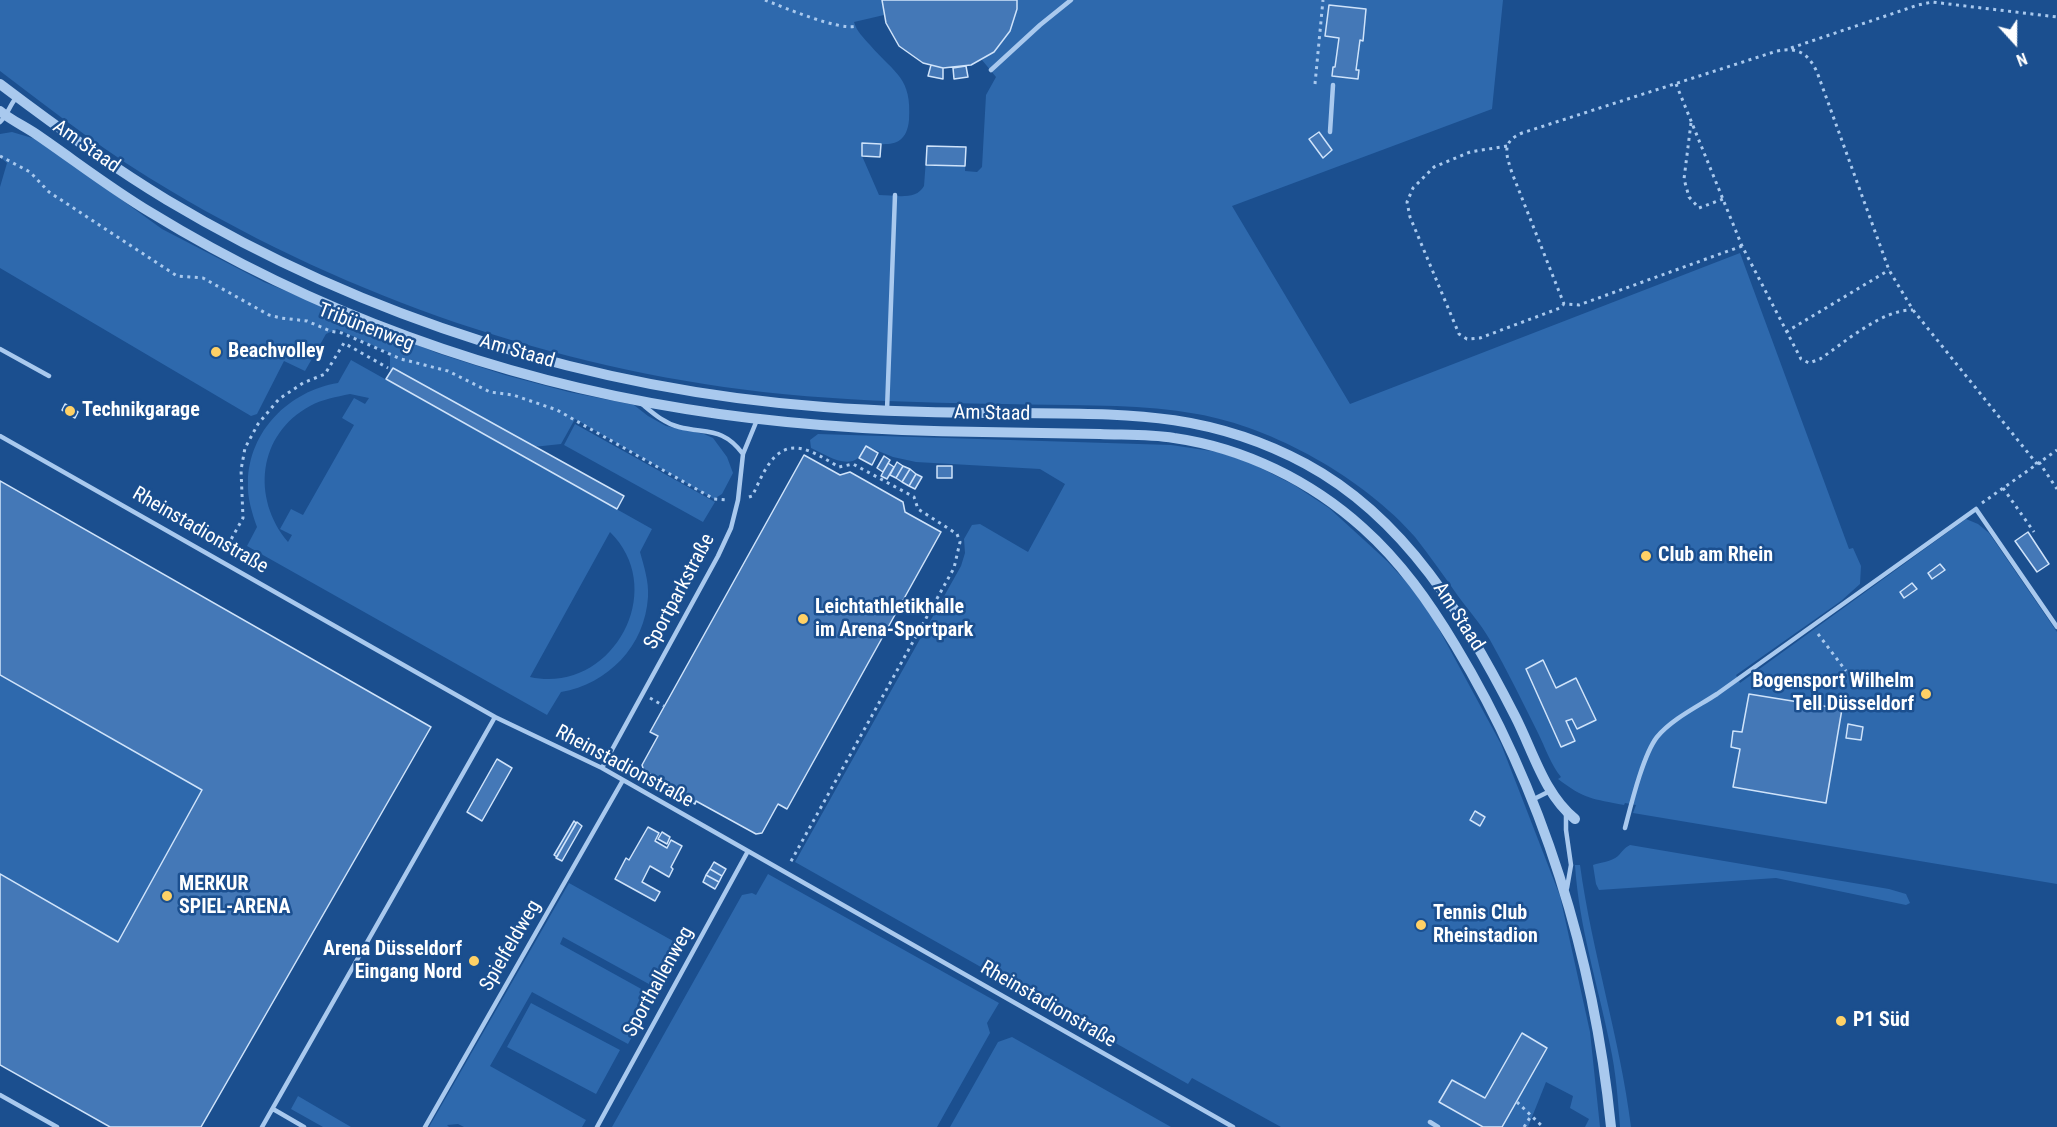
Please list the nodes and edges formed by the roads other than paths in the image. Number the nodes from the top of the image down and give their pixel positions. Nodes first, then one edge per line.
1 (1071, 0) edge
2 (991, 70) dead end
3 (0, 84) edge
4 (1333, 85) dead end
5 (17, 97) junction
6 (2, 117) edge
7 (1329, 132) dead end
8 (895, 195) dead end
9 (0, 349) edge
10 (49, 376) dead end
11 (637, 400) junction
12 (887, 410) junction
13 (757, 420) junction
14 (0, 436) edge
15 (743, 454) junction
16 (2057, 627) edge
17 (495, 717) junction
18 (602, 768) junction
19 (623, 780) junction
20 (1550, 791) junction
21 (1532, 800) junction
22 (1571, 816) joint
23 (1625, 828) dead end
24 (748, 851) junction
25 (1565, 894) junction
26 (0, 1095) edge
27 (273, 1109) junction
28 (1430, 1122) dead end
29 (57, 1127) edge
30 (262, 1127) edge
31 (304, 1127) edge
32 (425, 1127) edge
33 (597, 1127) edge
34 (1233, 1127) edge
35 (1438, 1127) edge
36 (1611, 1127) edge

1 - 2 lane
3 - 5 street, Am Staad
4 - 7 lane
5 - 6 lane
5 - 12 street, Am Staad
6 - 11 street, Am Staad
8 - 12 lane
9 - 10 lane
11 - 13 street, Am Staad
11 - 15 lane
12 - 20 street, Am Staad
13 - 15 lane, Sportparkstraße
13 - 21 street, Am Staad
14 - 17 lane, Rheinstadionstraße
15 - 18 lane, Sportparkstraße
16 - 23 lane
17 - 18 lane, Rheinstadionstraße
17 - 27 lane
18 - 19 lane, Rheinstadionstraße
19 - 24 lane, Rheinstadionstraße
19 - 32 lane, Spielfeldweg
20 - 21 lane
20 - 22 street, Am Staad
21 - 25 street, Am Staad
22 - 25 lane
24 - 33 lane, Sporthallenweg
24 - 34 lane, Rheinstadionstraße
25 - 36 street, Am Staad
26 - 29 lane
27 - 30 lane
27 - 31 lane
28 - 35 lane

